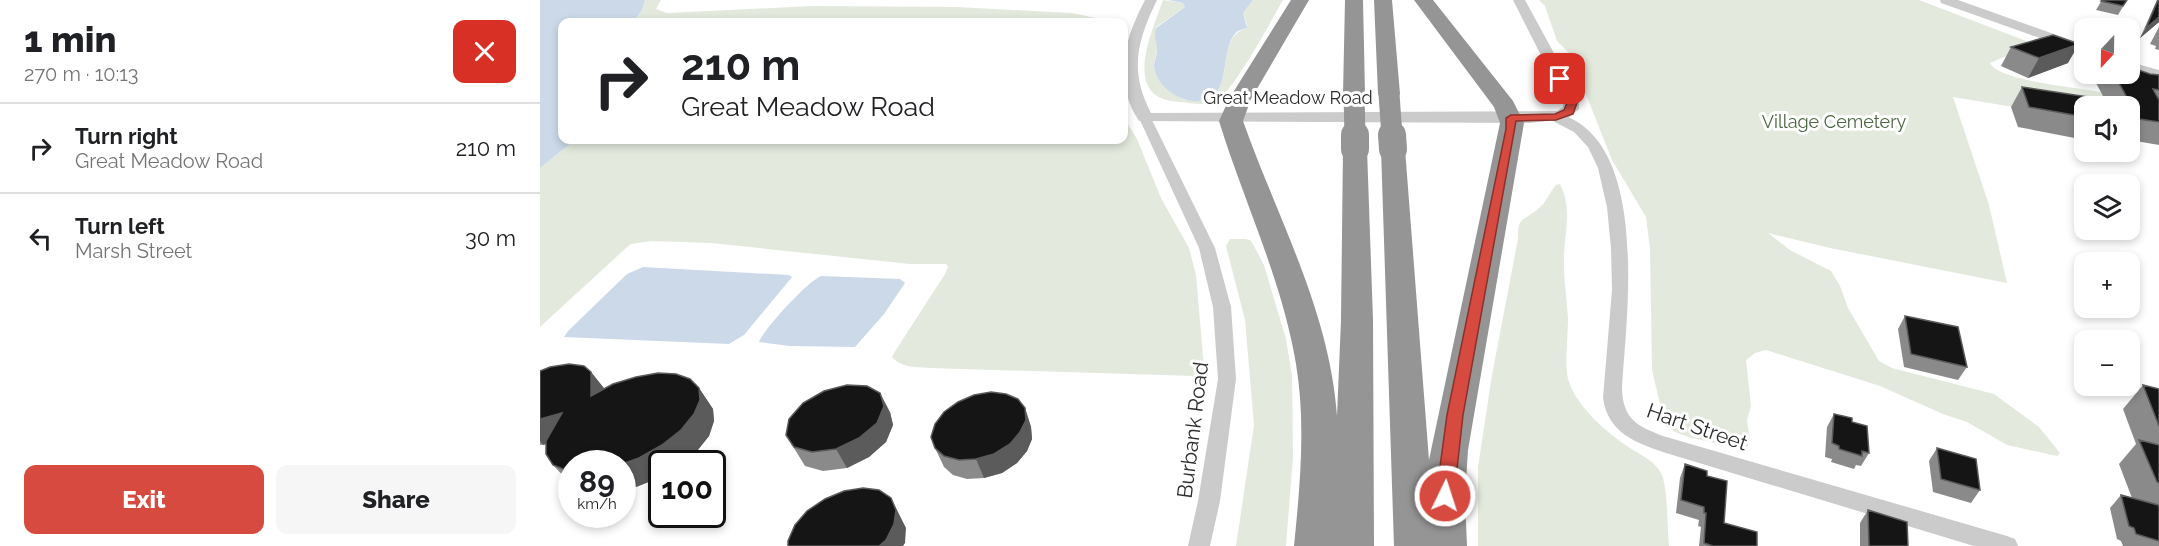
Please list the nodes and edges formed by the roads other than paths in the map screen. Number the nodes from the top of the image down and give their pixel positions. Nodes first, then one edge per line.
1 (1150, 0) edge
2 (1300, 0) edge
3 (1354, 0) edge
4 (1383, 0) edge
5 (1423, 0) edge
6 (1519, 0) edge
7 (1946, 0) edge
8 (1334, 13) dead end
9 (2074, 46) edge
10 (2140, 69) edge
11 (2159, 75) edge
12 (1354, 83) junction
13 (1231, 117) junction
14 (1556, 117) junction
15 (1145, 118) junction
16 (1511, 118) junction
17 (1199, 546) edge
18 (1315, 546) edge
19 (1353, 546) edge
20 (1415, 546) edge
21 (1446, 546) edge
22 (2007, 546) edge

1 - 15 street
2 - 13 highway
3 - 12 highway
4 - 20 highway, bridge
5 - 16 highway
6 - 14 street
7 - 9 street
8 - 12 highway
10 - 11 street
12 - 19 highway, bridge
13 - 15 street, Great Meadow Road
13 - 16 street, Great Meadow Road
13 - 18 highway
14 - 16 street, Great Meadow Road
14 - 22 street, Hart Street
15 - 17 street, Burbank Road
16 - 21 highway

